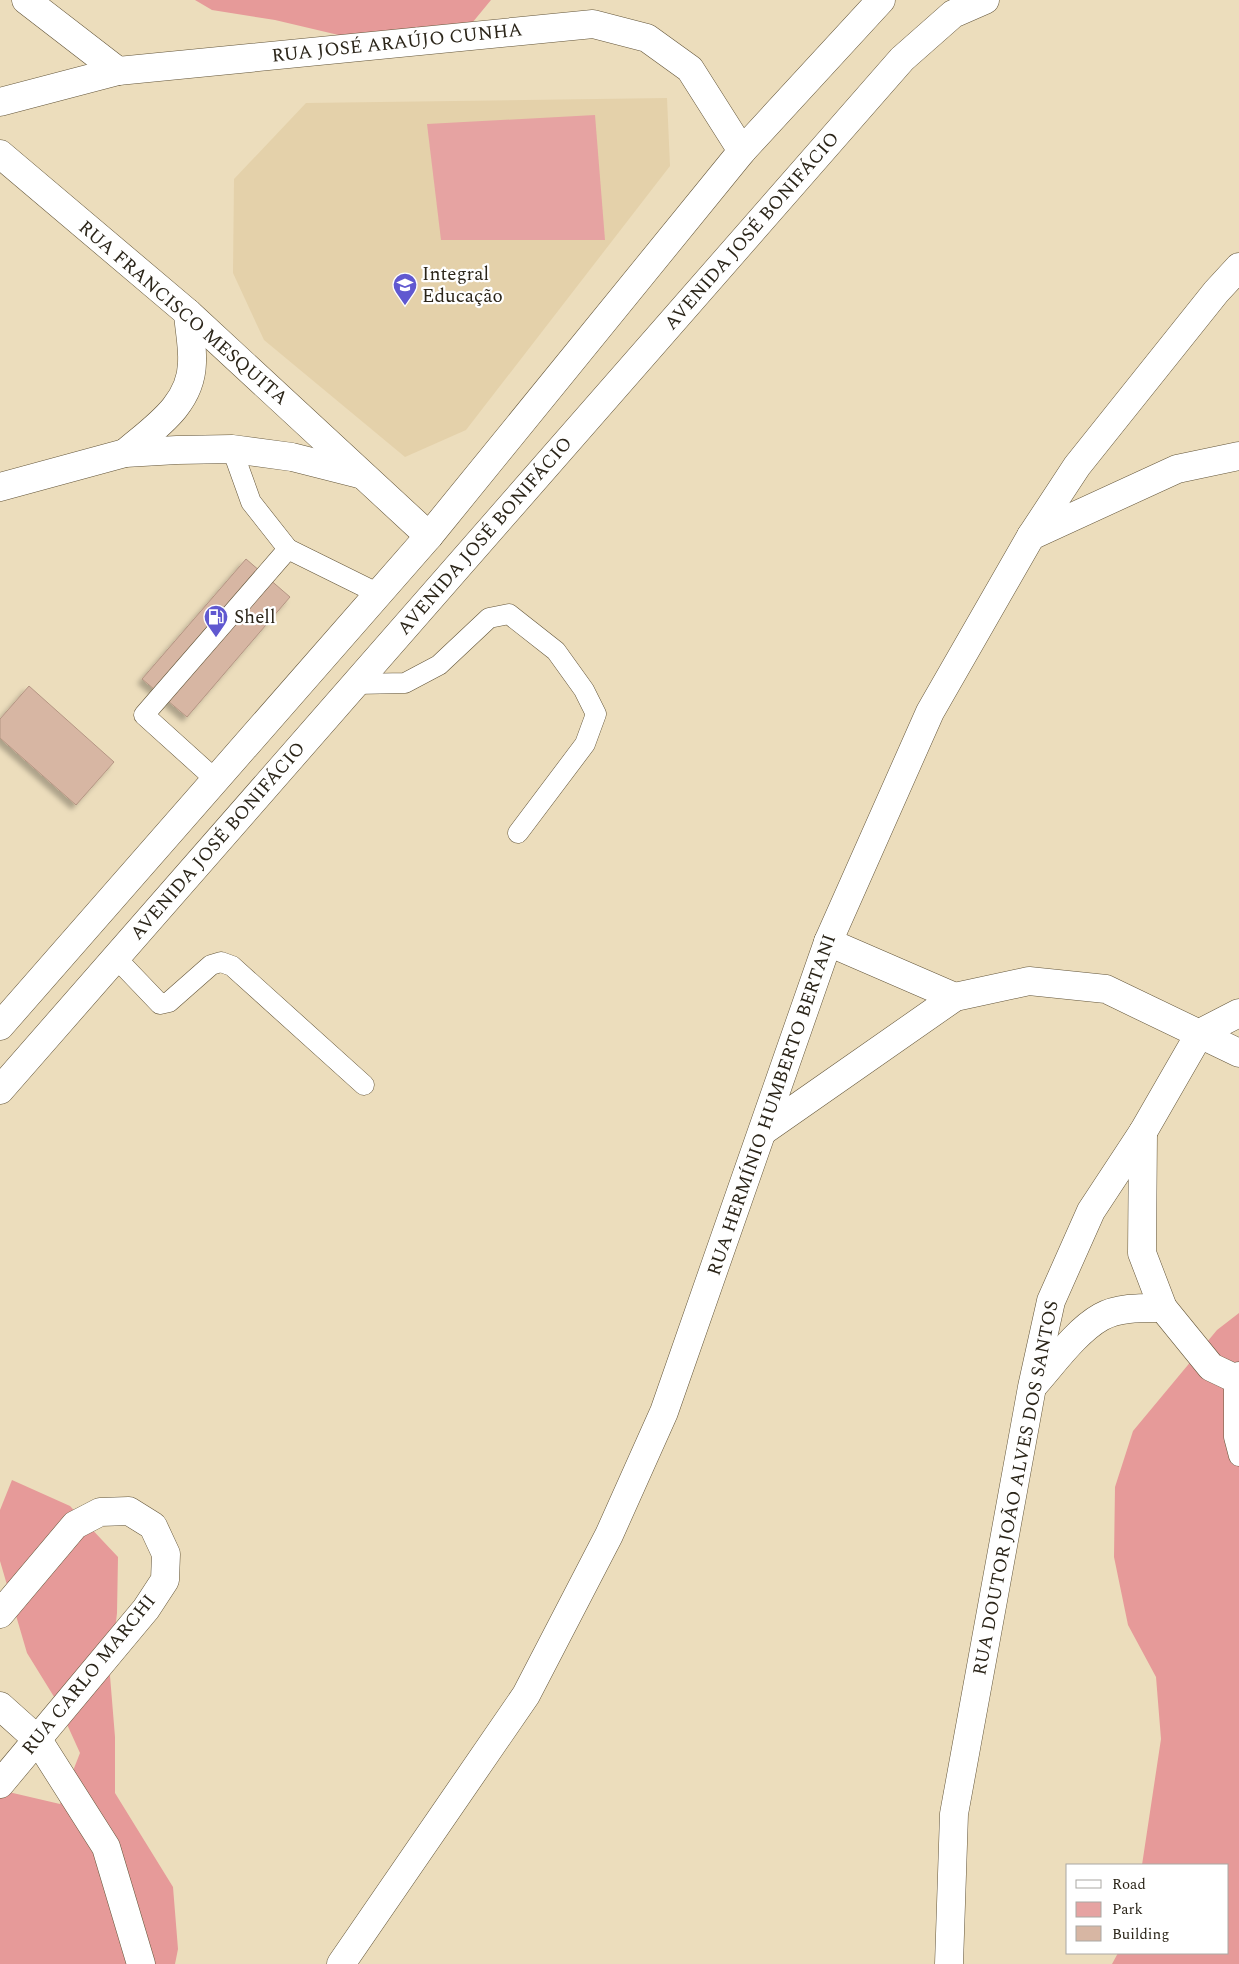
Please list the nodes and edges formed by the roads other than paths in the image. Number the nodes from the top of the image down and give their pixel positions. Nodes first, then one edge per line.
1 (26, 0) edge
2 (882, 0) edge
3 (985, 0) edge
4 (118, 70) junction
5 (0, 102) edge
6 (742, 151) junction
7 (0, 154) edge
8 (1239, 268) edge
9 (188, 313) junction
10 (232, 449) junction
11 (125, 453) junction
12 (1239, 456) edge
13 (363, 475) junction
14 (0, 487) edge
15 (429, 536) junction
16 (1031, 536) junction
17 (288, 549) junction
18 (379, 594) junction
19 (356, 684) junction
20 (216, 780) junction
21 (518, 833) dead end
22 (828, 942) junction
23 (116, 958) junction
24 (955, 997) junction
25 (1239, 1013) edge
26 (0, 1026) edge
27 (1200, 1033) junction
28 (1239, 1053) edge
29 (364, 1085) dead end
30 (0, 1090) edge
31 (763, 1131) junction
32 (1143, 1132) junction
33 (1163, 1308) junction
34 (1237, 1377) edge
35 (1032, 1387) junction
36 (1239, 1456) edge
37 (0, 1614) edge
38 (0, 1706) edge
39 (38, 1740) junction
40 (0, 1784) edge
41 (141, 1964) edge
42 (341, 1964) edge
43 (949, 1964) edge

1 - 4 street
2 - 6 street
3 - 19 street, AVENIDA JOSÉ BONIFÁCIO
4 - 5 street, RUA JOSÉ ARAÚJO CUNHA
4 - 6 street, RUA JOSÉ ARAÚJO CUNHA
6 - 15 street
7 - 9 street, RUA FRANCISCO MESQUITA
8 - 16 street, RUA HERMÍNIO HUMBERTO BERTANI
9 - 11 street
9 - 13 street, RUA FRANCISCO MESQUITA
10 - 11 street
10 - 13 street
10 - 17 lane
11 - 14 street
12 - 16 street
13 - 15 street, RUA FRANCISCO MESQUITA
15 - 18 street
16 - 22 street, RUA HERMÍNIO HUMBERTO BERTANI
17 - 18 lane
17 - 20 lane
18 - 20 street
19 - 21 lane
19 - 23 street, AVENIDA JOSÉ BONIFÁCIO
20 - 26 street
22 - 24 street
22 - 31 street, RUA HERMÍNIO HUMBERTO BERTANI
23 - 29 lane
23 - 30 street, AVENIDA JOSÉ BONIFÁCIO
24 - 27 street
24 - 31 street
25 - 27 street
27 - 28 street
27 - 32 street, RUA DOUTOR JOÃO ALVES DOS SANTOS
31 - 42 street, RUA HERMÍNIO HUMBERTO BERTANI
32 - 33 street
32 - 35 street, RUA DOUTOR JOÃO ALVES DOS SANTOS
33 - 34 street
33 - 35 street
34 - 36 lane
35 - 43 street, RUA DOUTOR JOÃO ALVES DOS SANTOS
37 - 39 street, RUA CARLO MARCHI
38 - 39 street
39 - 40 street, RUA CARLO MARCHI
39 - 41 street

